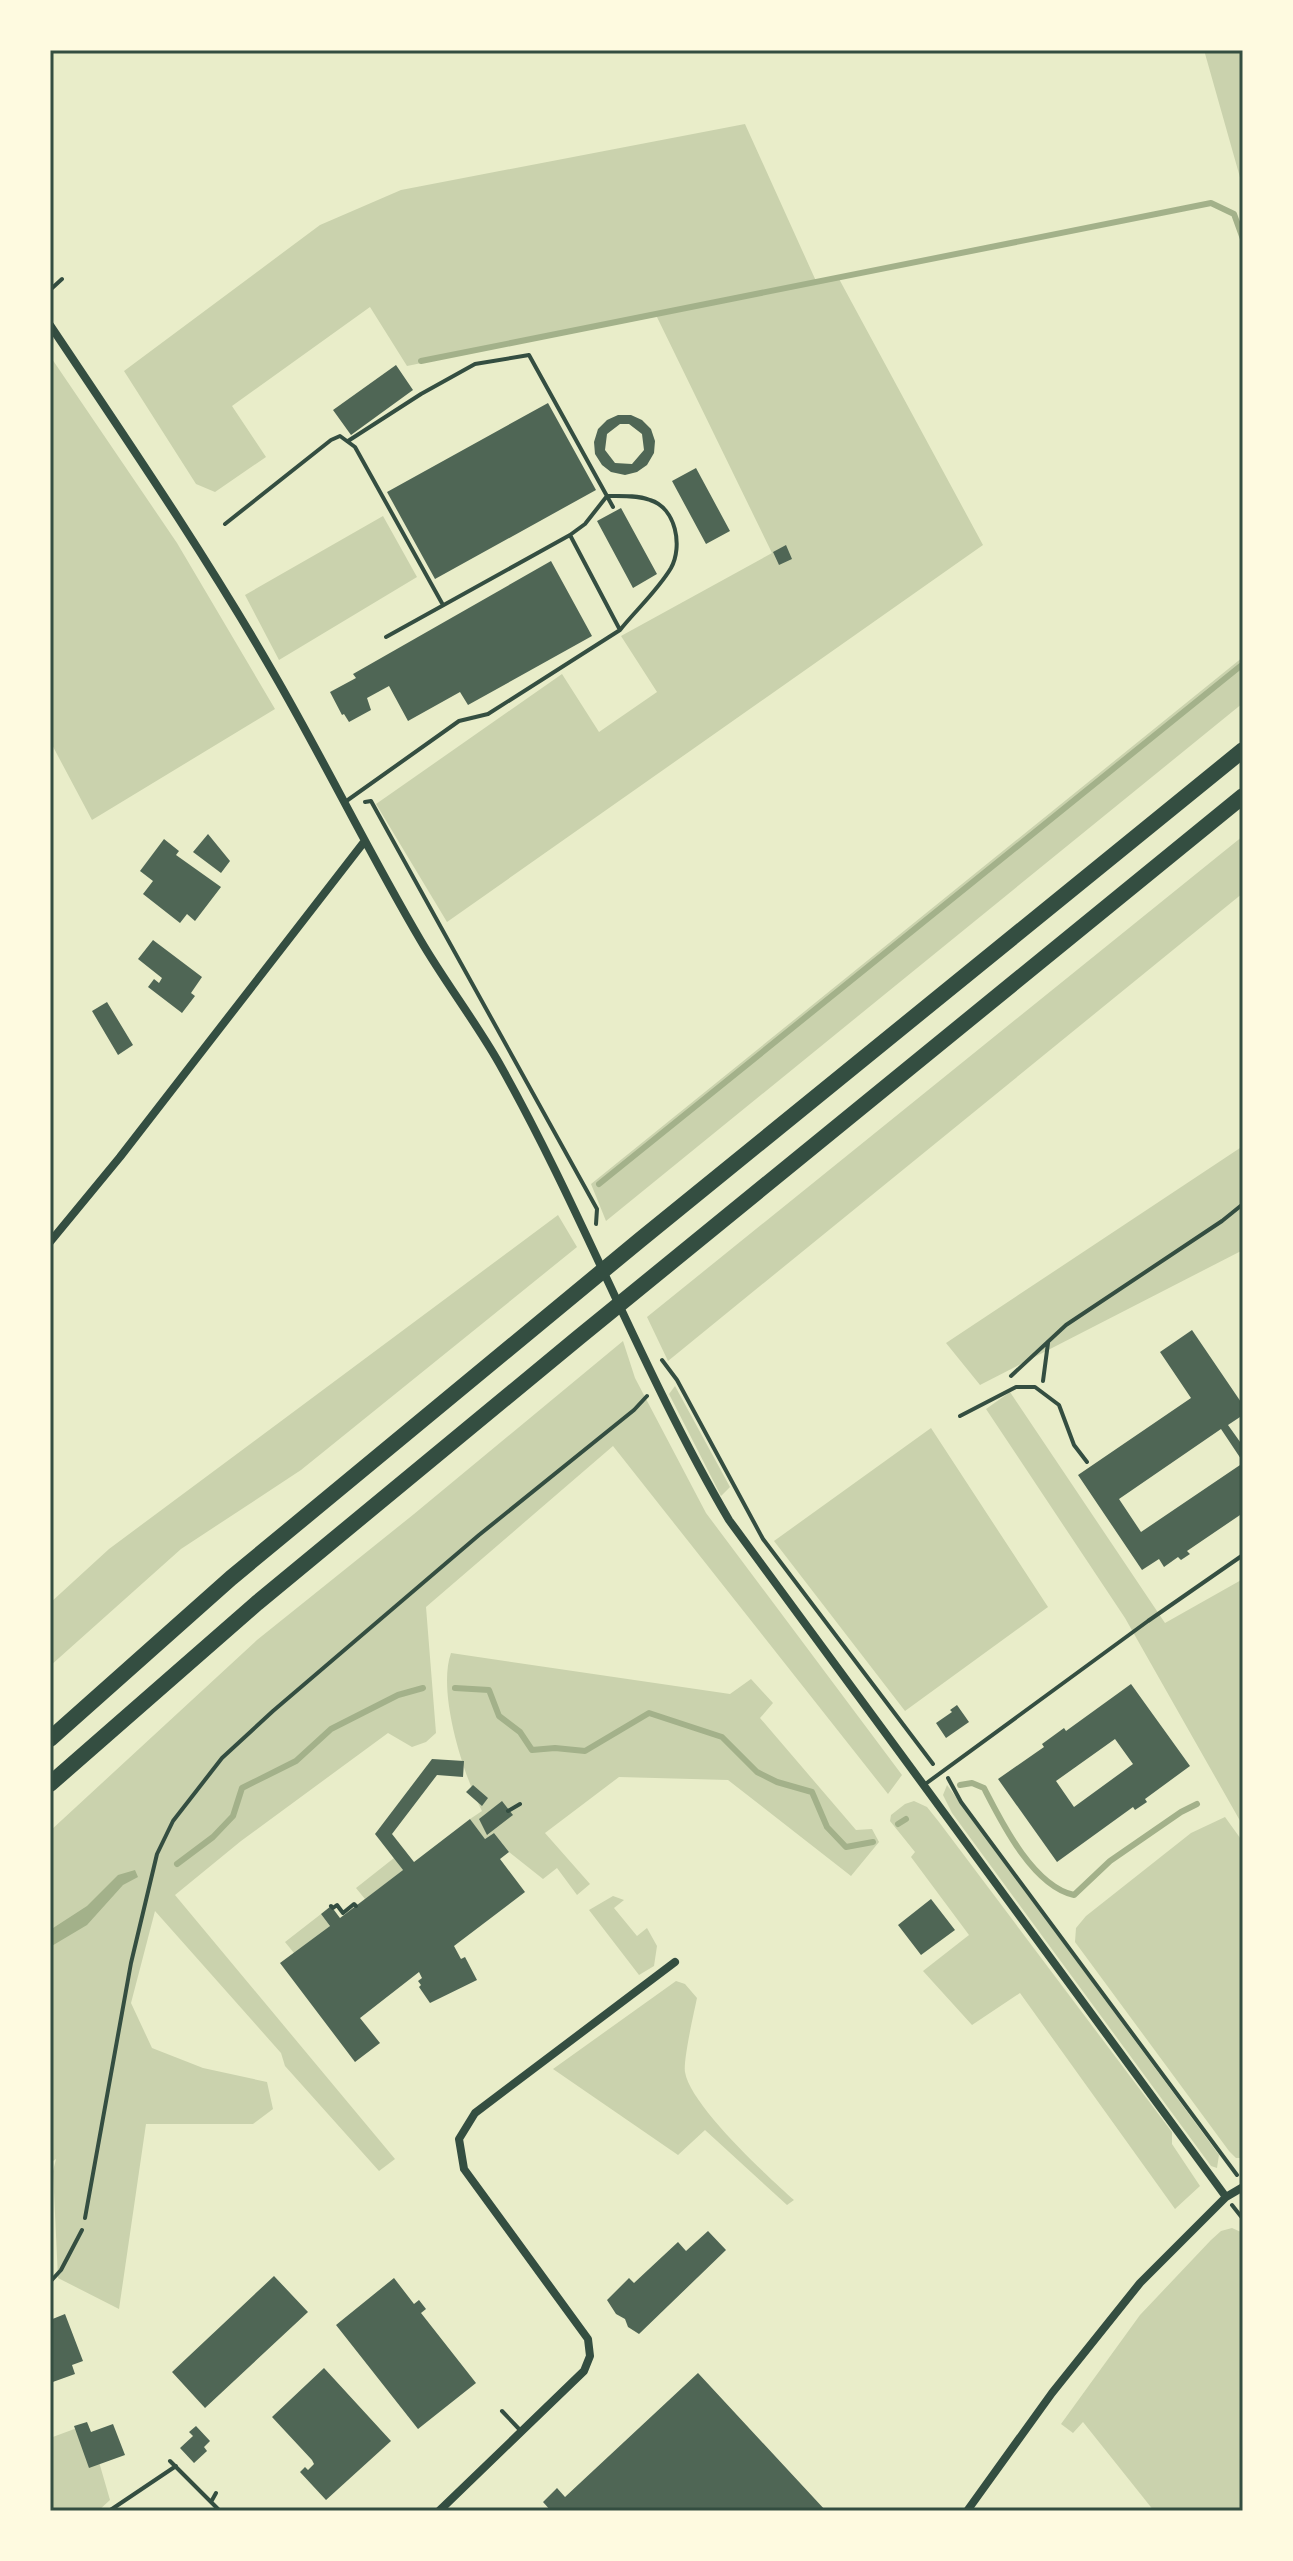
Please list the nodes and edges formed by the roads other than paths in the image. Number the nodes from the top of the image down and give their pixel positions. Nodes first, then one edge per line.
1 (50, 325) edge
2 (348, 441) junction
3 (607, 496) junction
4 (613, 507) dead end
5 (225, 524) dead end
6 (570, 535) junction
7 (443, 605) junction
8 (620, 630) junction
9 (386, 637) dead end
10 (1243, 750) edge
11 (1243, 796) edge
12 (343, 803) junction
13 (364, 842) junction
14 (50, 1242) edge
15 (960, 1416) dead end
16 (1087, 1462) dead end
17 (1243, 1555) edge
18 (50, 1739) edge
19 (50, 1784) edge
20 (924, 1785) junction
21 (675, 1962) dead end
22 (1243, 2186) edge
23 (1226, 2197) junction
24 (82, 2230) road end
25 (50, 2282) edge
26 (502, 2411) dead end
27 (522, 2431) junction
28 (170, 2461) dead end
29 (176, 2466) junction
30 (216, 2493) dead end
31 (211, 2502) junction
32 (109, 2511) edge
33 (220, 2511) edge
34 (439, 2511) edge
35 (967, 2511) edge

1 - 12 street
2 - 3 lane
2 - 5 lane
2 - 7 lane
3 - 4 lane
3 - 6 lane
3 - 8 lane
6 - 7 lane
6 - 8 lane
7 - 9 lane
8 - 12 lane
10 - 18 highway
11 - 19 highway
12 - 13 street
13 - 14 street
13 - 20 street
15 - 16 lane
17 - 20 lane
20 - 23 street
21 - 27 street
22 - 23 street
23 - 35 street
24 - 25 lane
26 - 27 lane
27 - 34 street
28 - 29 lane
29 - 31 lane
29 - 32 lane
30 - 31 lane
31 - 33 lane

